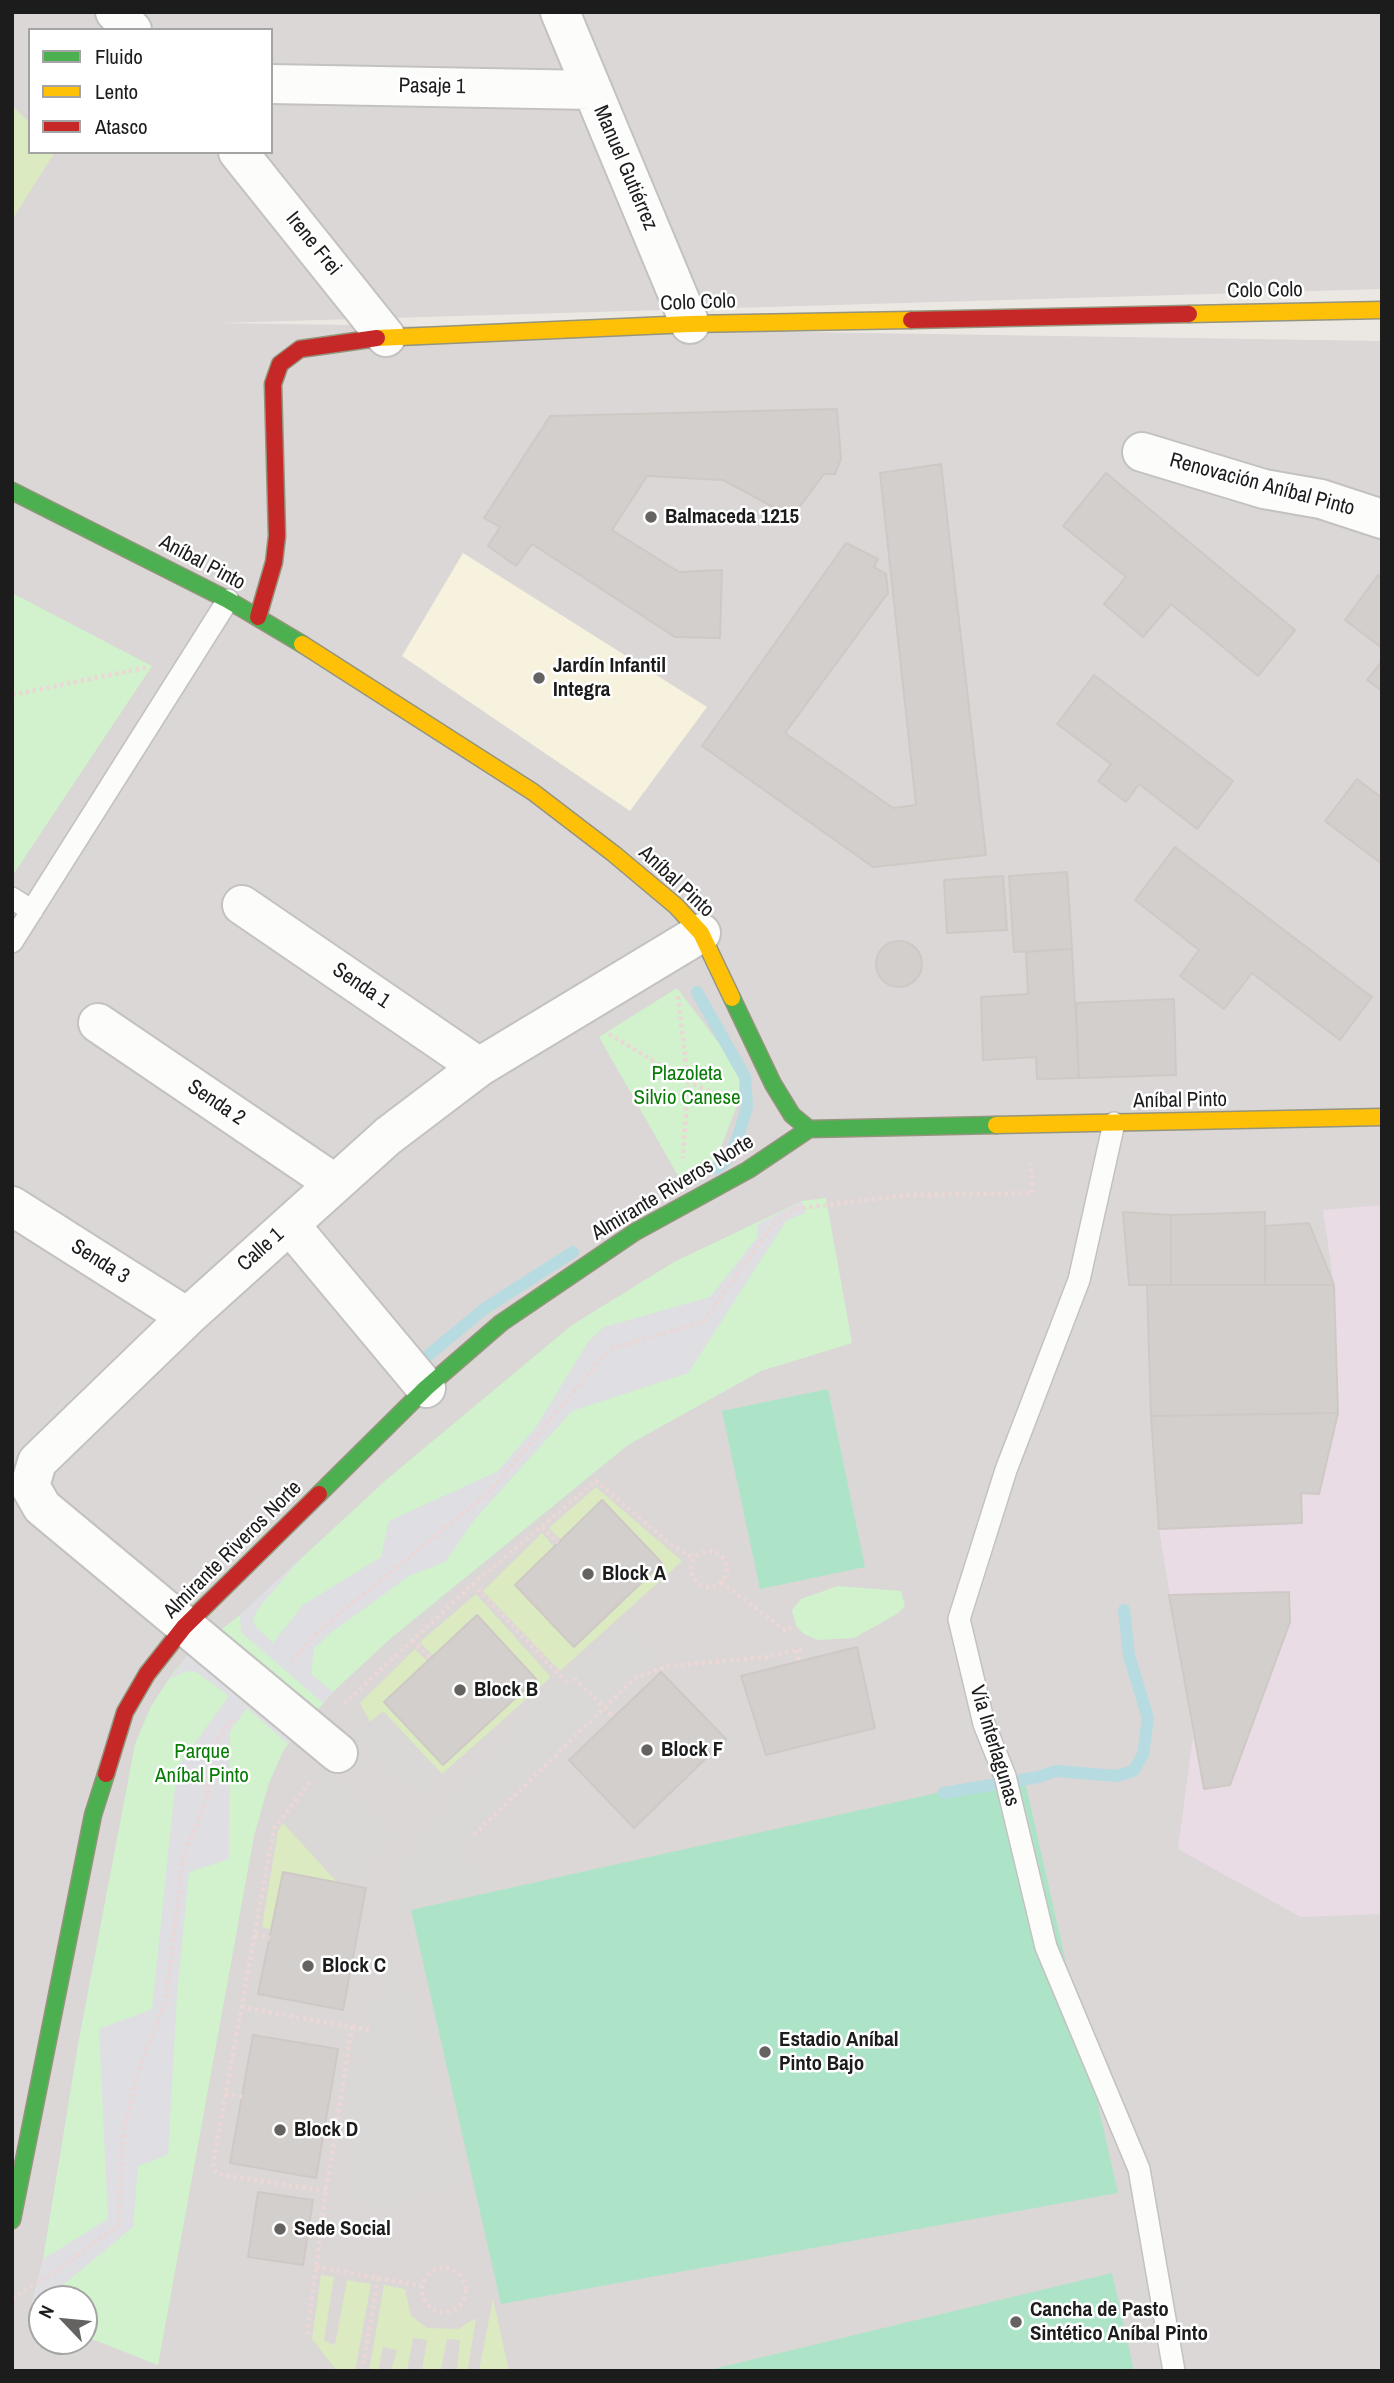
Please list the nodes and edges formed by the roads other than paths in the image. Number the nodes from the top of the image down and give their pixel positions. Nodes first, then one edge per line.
1 (115, 12) edge
2 (560, 12) edge
3 (130, 28) edge
4 (273, 84) edge
5 (592, 90) junction
6 (240, 154) edge
7 (1382, 310) edge
8 (690, 324) junction
9 (386, 337) junction
10 (1142, 452) dead end
11 (12, 491) edge
12 (1382, 519) edge
13 (228, 600) junction
14 (258, 617) junction
15 (12, 898) edge
16 (242, 905) dead end
17 (32, 911) junction
18 (694, 938) junction
19 (12, 942) edge
20 (98, 1023) dead end
21 (480, 1067) junction
22 (1382, 1117) edge
23 (1114, 1123) junction
24 (808, 1129) junction
25 (334, 1183) junction
26 (12, 1206) edge
27 (290, 1225) junction
28 (187, 1317) junction
29 (426, 1388) junction
30 (184, 1627) junction
31 (322, 1754) road end
32 (12, 2220) edge
33 (1174, 2371) edge

1 - 3 street
2 - 5 street, Manuel Gutiérrez
4 - 5 street, Pasaje 1
5 - 8 street, Manuel Gutiérrez
6 - 9 street, Irene Frei
7 - 8 street, Colo Colo
8 - 9 street, Colo Colo
9 - 14 street, Colo Colo
10 - 12 street, Renovación Aníbal Pinto
11 - 13 street, Aníbal Pinto
13 - 14 street, Aníbal Pinto
13 - 17 lane
14 - 18 street, Aníbal Pinto
15 - 17 lane
16 - 21 street, Senda 1
17 - 19 lane
18 - 21 street, Calle 1
18 - 24 street, Aníbal Pinto
20 - 25 street, Senda 2
21 - 25 street, Calle 1
22 - 23 street, Aníbal Pinto
23 - 24 street, Aníbal Pinto
23 - 33 lane, Vía Interlagunas
24 - 29 street, Almirante Riveros Norte
25 - 27 street, Calle 1
26 - 28 street, Senda 3
27 - 28 street, Calle 1
27 - 29 street
28 - 30 street, Calle 1
29 - 30 street, Almirante Riveros Norte
30 - 31 street, Calle 1
30 - 32 street, Almirante Riveros Norte

